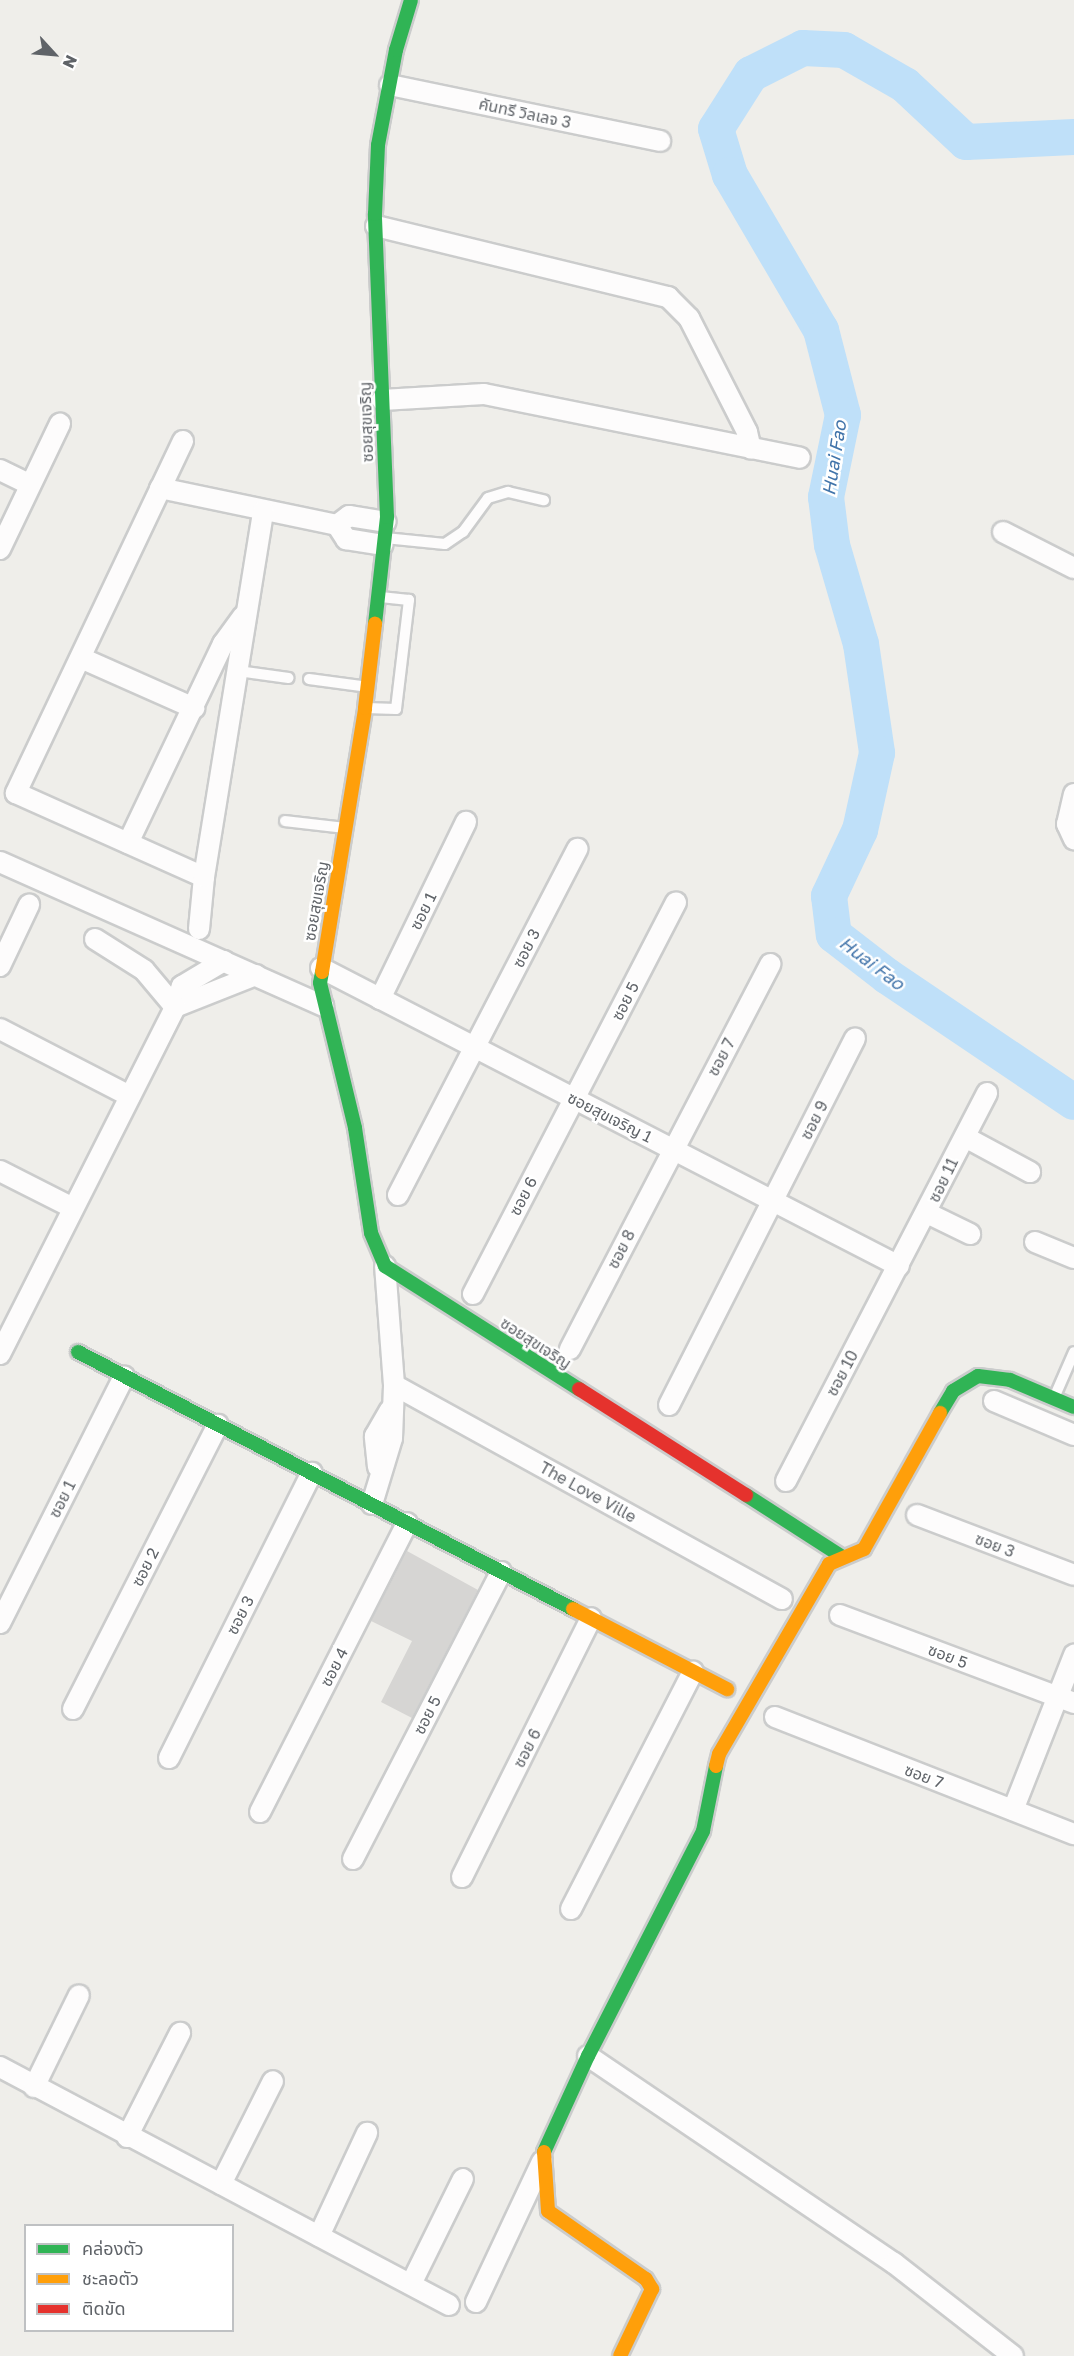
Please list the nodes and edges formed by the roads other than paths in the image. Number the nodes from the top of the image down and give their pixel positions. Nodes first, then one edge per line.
1 (406, 3) edge
2 (390, 86) junction
3 (660, 141) dead end
4 (376, 226) junction
5 (382, 400) junction
6 (60, 424) dead end
7 (183, 441) dead end
8 (751, 449) junction
9 (800, 458) dead end
10 (0, 470) edge
11 (29, 484) junction
12 (160, 488) junction
13 (544, 500) dead end
14 (263, 511) junction
15 (1003, 532) dead end
16 (384, 535) junction
17 (0, 549) edge
18 (1074, 568) edge
19 (378, 597) junction
20 (246, 612) junction
21 (81, 658) junction
22 (238, 670) junction
23 (289, 678) dead end
24 (309, 679) dead end
25 (368, 687) junction
26 (194, 708) junction
27 (365, 708) junction
28 (1074, 794) edge
29 (285, 821) dead end
30 (466, 822) dead end
31 (346, 828) junction
32 (1074, 839) edge
33 (128, 843) junction
34 (577, 849) dead end
35 (0, 862) edge
36 (204, 877) junction
37 (676, 902) dead end
38 (29, 905) dead end
39 (199, 928) dead end
40 (95, 939) dead end
41 (224, 961) junction
42 (770, 964) dead end
43 (0, 966) edge
44 (321, 968) junction
45 (256, 975) junction
46 (380, 999) junction
47 (175, 1006) junction
48 (323, 1006) junction
49 (0, 1029) edge
50 (855, 1039) dead end
51 (475, 1047) junction
52 (987, 1093) dead end
53 (130, 1096) junction
54 (574, 1099) junction
55 (965, 1137) junction
56 (672, 1149) junction
57 (0, 1171) edge
58 (1030, 1172) dead end
59 (398, 1195) dead end
60 (772, 1201) junction
61 (71, 1207) junction
62 (927, 1213) junction
63 (970, 1234) dead end
64 (1035, 1242) dead end
65 (1074, 1258) edge
66 (385, 1266) junction
67 (898, 1266) junction
68 (472, 1294) dead end
69 (570, 1349) dead end
70 (78, 1352) dead end
71 (1074, 1352) edge
72 (0, 1354) edge
73 (124, 1376) junction
74 (394, 1385) junction
75 (1054, 1398) junction
76 (994, 1401) dead end
77 (669, 1405) dead end
78 (1074, 1407) edge
79 (218, 1425) junction
80 (1074, 1435) edge
81 (312, 1473) junction
82 (786, 1481) dead end
83 (372, 1504) junction
84 (917, 1515) dead end
85 (407, 1523) junction
86 (841, 1556) junction
87 (501, 1572) junction
88 (1074, 1575) edge
89 (782, 1599) dead end
90 (840, 1615) dead end
91 (591, 1618) junction
92 (0, 1623) edge
93 (1074, 1655) edge
94 (693, 1672) junction
95 (727, 1689) dead end
96 (1065, 1700) edge
97 (73, 1709) dead end
98 (775, 1717) dead end
99 (169, 1758) dead end
100 (1013, 1810) junction
101 (261, 1812) dead end
102 (1074, 1834) edge
103 (353, 1859) dead end
104 (462, 1877) dead end
105 (571, 1909) dead end
106 (79, 1995) dead end
107 (180, 2033) dead end
108 (588, 2056) junction
109 (0, 2067) edge
110 (273, 2081) dead end
111 (34, 2087) junction
112 (367, 2133) dead end
113 (127, 2137) junction
114 (543, 2159) junction
115 (463, 2179) dead end
116 (221, 2184) junction
117 (319, 2236) junction
118 (411, 2284) junction
119 (476, 2302) dead end
120 (449, 2305) dead end
121 (620, 2356) edge
122 (1013, 2356) edge

1 - 2 street, ซอยสุขเจริญ
2 - 3 street, คันทรี วิลเลจ 3
2 - 4 street, ซอยสุขเจริญ
4 - 5 street, ซอยสุขเจริญ
4 - 8 street
5 - 8 street
5 - 16 street, ซอยสุขเจริญ
6 - 11 street
7 - 12 street
8 - 9 street
10 - 11 street
11 - 17 street
12 - 14 street
12 - 21 street
13 - 16 lane
14 - 16 street
14 - 20 street
15 - 18 street
16 - 19 street, ซอยสุขเจริญ
19 - 25 street, ซอยสุขเจริญ
19 - 27 lane
20 - 22 street
20 - 26 street
21 - 26 street
21 - 33 street
22 - 23 lane
22 - 36 street
24 - 25 lane
25 - 27 street, ซอยสุขเจริญ
26 - 33 street
27 - 31 street, ซอยสุขเจริญ
28 - 32 street
29 - 31 lane
30 - 46 street, ซอย 1
31 - 44 street, ซอยสุขเจริญ
33 - 36 street
34 - 51 street, ซอย 3
35 - 41 street
36 - 39 street
37 - 54 street, ซอย 5
38 - 43 street
40 - 47 street
41 - 45 street
41 - 47 street
42 - 56 street, ซอย 7
44 - 46 street, ซอยสุขเจริญ 1
44 - 48 street, ซอยสุขเจริญ
45 - 47 street
45 - 48 street
46 - 51 street, ซอยสุขเจริญ 1
47 - 53 street
48 - 66 street, ซอยสุขเจริญ
49 - 53 street
50 - 60 street, ซอย 9
51 - 54 street, ซอยสุขเจริญ 1
51 - 59 street
52 - 55 street, ซอย 11
53 - 61 street
54 - 56 street, ซอยสุขเจริญ 1
54 - 68 street, ซอย 6
55 - 58 street
55 - 62 street, ซอย 11
56 - 60 street, ซอยสุขเจริญ 1
56 - 69 street, ซอย 8
57 - 61 street
60 - 67 street, ซอยสุขเจริญ 1
60 - 77 street
61 - 72 street
62 - 63 street
62 - 67 street, ซอย 11
64 - 65 street
66 - 74 street
66 - 86 street, ซอยสุขเจริญ
67 - 82 street, ซอย 10
70 - 73 street
71 - 75 lane
73 - 79 street
73 - 92 street, ซอย 1
74 - 83 street
74 - 89 street, The Love Ville
75 - 78 street
75 - 86 street
76 - 80 street
79 - 81 street
79 - 97 street, ซอย 2
81 - 83 street
81 - 99 street, ซอย 3
83 - 85 street
84 - 88 street, ซอย 3
85 - 87 street
85 - 101 street, ซอย 4
86 - 108 street
87 - 91 street
87 - 103 street, ซอย 5
90 - 96 street, ซอย 5
91 - 94 street
91 - 104 street, ซอย 6
93 - 96 street
94 - 95 street
94 - 105 street
96 - 100 street
98 - 100 street, ซอย 7
100 - 102 street, ซอย 7
106 - 111 street
107 - 113 street
108 - 114 street
108 - 122 street
109 - 111 street
110 - 116 street
111 - 113 street
112 - 117 street
113 - 116 street
114 - 119 street
114 - 121 street
115 - 118 street
116 - 117 street
117 - 118 street
118 - 120 street

